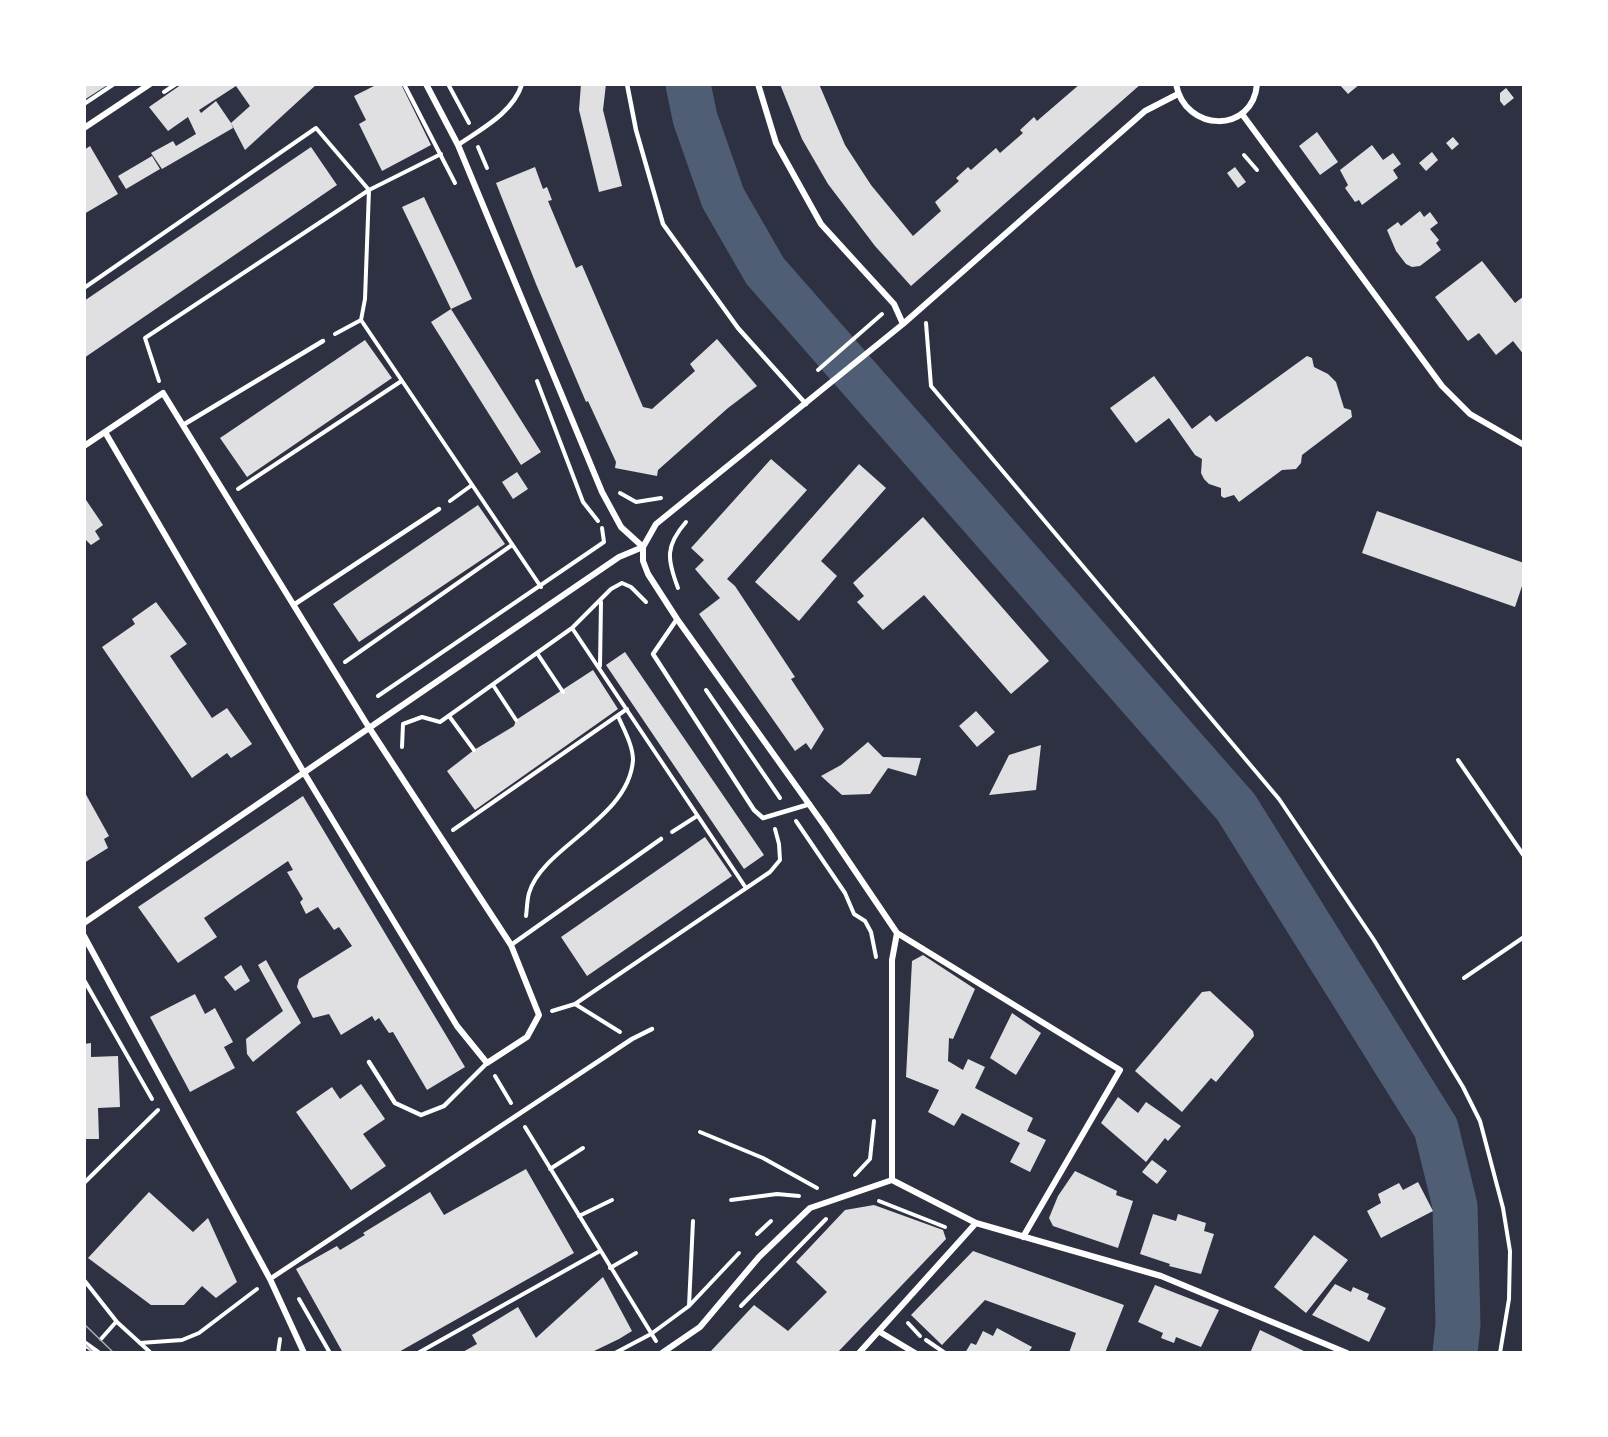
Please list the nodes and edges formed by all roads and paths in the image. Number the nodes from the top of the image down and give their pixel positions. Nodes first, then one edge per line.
1 (114, 84) edge
2 (150, 84) edge
3 (404, 84) edge
4 (426, 84) edge
5 (448, 84) edge
6 (522, 84) edge
7 (627, 84) edge
8 (758, 84) edge
9 (1176, 84) edge
10 (1257, 84) edge
11 (1178, 94) junction
12 (84, 104) edge
13 (1242, 114) junction
14 (84, 128) edge
15 (473, 134) junction
16 (458, 145) junction
17 (440, 154) junction
18 (1244, 155) dead end
19 (488, 170) dead end
20 (1257, 170) dead end
21 (369, 190) junction
22 (459, 191) dead end
23 (84, 288) edge
24 (886, 311) dead end
25 (917, 311) junction
26 (361, 320) junction
27 (903, 324) junction
28 (323, 341) joint
29 (535, 375) dead end
30 (400, 382) junction
31 (794, 390) junction
32 (164, 393) junction
33 (806, 404) junction
34 (183, 425) junction
35 (105, 432) junction
36 (1524, 445) edge
37 (84, 446) edge
38 (472, 485) junction
39 (618, 490) dead end
40 (667, 494) dead end
41 (227, 495) junction
42 (439, 509) joint
43 (688, 519) dead end
44 (512, 545) junction
45 (643, 547) junction
46 (540, 587) junction
47 (679, 591) dead end
48 (600, 602) junction
49 (295, 604) junction
50 (677, 619) junction
51 (572, 628) junction
52 (667, 633) junction
53 (537, 653) junction
54 (600, 667) junction
55 (334, 669) junction
56 (699, 680) dead end
57 (493, 685) junction
58 (562, 692) dead end
59 (378, 696) dead end
60 (627, 709) junction
61 (449, 716) junction
62 (618, 716) junction
63 (516, 720) dead end
64 (368, 726) junction
65 (402, 747) dead end
66 (474, 750) dead end
67 (1458, 760) dead end
68 (303, 771) junction
69 (810, 804) junction
70 (790, 812) junction
71 (696, 816) junction
72 (771, 816) junction
73 (441, 838) junction
74 (662, 839) joint
75 (1524, 856) edge
76 (746, 888) junction
77 (84, 923) edge
78 (897, 933) junction
79 (84, 936) edge
80 (524, 936) junction
81 (1524, 937) edge
82 (511, 945) junction
83 (876, 963) dead end
84 (1464, 978) dead end
85 (84, 980) edge
86 (574, 1004) junction
87 (539, 1016) junction
88 (652, 1029) dead end
89 (632, 1039) junction
90 (369, 1062) dead end
91 (487, 1063) junction
92 (158, 1110) junction
93 (518, 1114) junction
94 (874, 1116) dead end
95 (164, 1120) dead end
96 (700, 1131) dead end
97 (583, 1148) dead end
98 (550, 1169) junction
99 (849, 1179) dead end
100 (892, 1180) junction
101 (84, 1183) edge
102 (799, 1196) junction
103 (612, 1200) dead end
104 (731, 1200) dead end
105 (873, 1200) dead end
106 (792, 1202) dead end
107 (777, 1215) dead end
108 (830, 1215) dead end
109 (579, 1216) junction
110 (693, 1221) dead end
111 (975, 1223) junction
112 (945, 1227) dead end
113 (755, 1237) dead end
114 (1023, 1237) junction
115 (747, 1245) dead end
116 (600, 1251) junction
117 (636, 1253) dead end
118 (610, 1268) junction
119 (283, 1270) junction
120 (270, 1279) junction
121 (84, 1280) edge
122 (251, 1280) dead end
123 (256, 1290) junction
124 (689, 1306) junction
125 (738, 1308) dead end
126 (880, 1332) junction
127 (651, 1334) junction
128 (84, 1343) edge
129 (140, 1343) junction
130 (98, 1353) edge
131 (151, 1353) edge
132 (304, 1353) edge
133 (330, 1353) edge
134 (418, 1353) edge
135 (615, 1353) edge
136 (662, 1353) edge
137 (859, 1353) edge
138 (915, 1353) edge
139 (1347, 1353) edge
140 (1500, 1353) edge

1 - 12 path
2 - 14 street
3 - 17 path
4 - 16 street
5 - 15 path
6 - 15 lane
7 - 31 lane
8 - 27 street
9 - 11 street
10 - 13 street
11 - 13 street
11 - 25 street
13 - 36 street
15 - 16 lane
15 - 19 path
16 - 17 path
16 - 45 street
17 - 21 path
17 - 22 path
18 - 20 path
21 - 23 path
21 - 26 path
21 - 32 path
24 - 31 path
25 - 27 street
25 - 140 path
26 - 28 path
26 - 30 path
27 - 33 street
28 - 34 lane
29 - 46 path
30 - 38 path
30 - 41 path
31 - 33 lane
32 - 34 street
32 - 35 street
33 - 45 street
34 - 41 street
35 - 37 street
35 - 68 street
38 - 42 path
38 - 44 path
39 - 40 path
41 - 49 street
42 - 49 lane
43 - 47 path
44 - 46 path
44 - 55 path
45 - 50 street
45 - 64 street
46 - 59 path
48 - 51 path
48 - 52 path
48 - 54 path
49 - 55 street
50 - 52 lane
50 - 69 street
51 - 53 path
51 - 54 path
52 - 72 lane
53 - 57 path
53 - 58 path
54 - 60 path
55 - 64 street
56 - 70 path
57 - 61 path
57 - 63 path
60 - 62 path
60 - 71 path
61 - 65 path
61 - 66 path
62 - 73 path
62 - 80 path
64 - 68 street
64 - 73 street
67 - 75 path
68 - 77 street
68 - 91 street
69 - 70 lane
69 - 78 street
70 - 72 lane
70 - 83 path
71 - 74 path
71 - 76 path
72 - 76 path
73 - 82 street
74 - 80 lane
76 - 86 path
78 - 100 street
78 - 114 street
79 - 120 street
80 - 82 lane
81 - 84 path
82 - 87 street
85 - 92 path
86 - 87 path
86 - 89 path
87 - 91 street
88 - 89 lane
89 - 93 lane
90 - 91 lane
91 - 93 path
92 - 95 path
92 - 101 path
93 - 98 path
93 - 119 lane
94 - 99 path
96 - 102 path
97 - 98 path
98 - 109 path
100 - 111 street
100 - 136 street
102 - 104 path
102 - 106 path
103 - 109 path
105 - 112 path
107 - 113 path
108 - 125 path
109 - 116 path
110 - 124 path
111 - 114 street
111 - 126 street
114 - 139 street
115 - 124 path
116 - 118 path
116 - 134 path
117 - 118 path
118 - 127 path
119 - 120 lane
119 - 133 path
120 - 123 path
120 - 132 street
121 - 129 path
122 - 123 path
123 - 129 path
124 - 127 path
126 - 137 street
126 - 138 street
127 - 135 path
128 - 130 street
129 - 131 path

